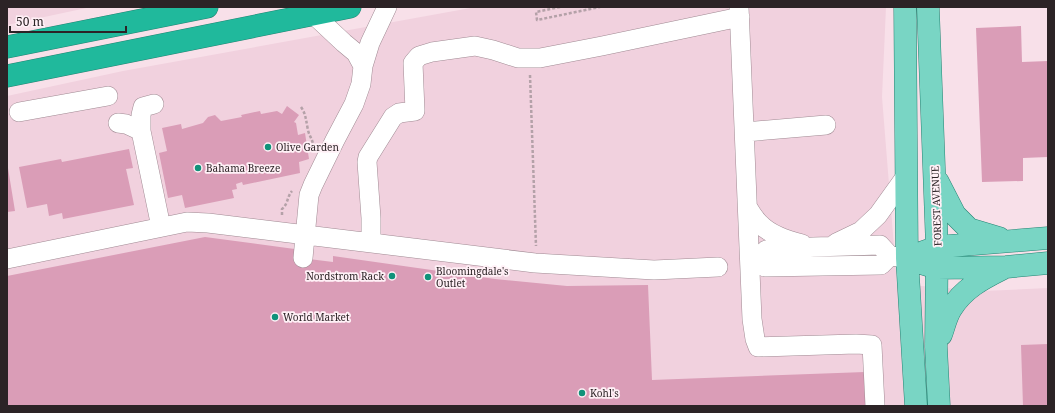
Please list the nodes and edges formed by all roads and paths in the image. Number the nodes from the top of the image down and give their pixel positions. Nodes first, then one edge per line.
1 (207, 7) edge
2 (350, 7) edge
3 (387, 7) edge
4 (560, 7) edge
5 (600, 7) edge
6 (905, 7) edge
7 (928, 7) edge
8 (740, 12) edge
9 (313, 14) junction
10 (7, 47) edge
11 (524, 58) junction
12 (363, 66) junction
13 (7, 76) edge
14 (108, 96) dead end
15 (154, 104) dead end
16 (301, 107) dead end
17 (19, 112) dead end
18 (118, 123) dead end
19 (826, 125) dead end
20 (141, 131) junction
21 (745, 132) junction
22 (314, 148) dead end
23 (906, 176) junction
24 (935, 177) junction
25 (294, 188) dead end
26 (748, 208) junction
27 (161, 227) junction
28 (283, 232) junction
29 (306, 234) junction
30 (1048, 238) edge
31 (1011, 241) junction
32 (371, 243) junction
33 (820, 247) junction
34 (899, 257) junction
35 (7, 258) edge
36 (304, 258) dead end
37 (937, 258) junction
38 (754, 260) junction
39 (535, 263) junction
40 (1048, 263) edge
41 (718, 267) dead end
42 (1006, 267) junction
43 (936, 348) junction
44 (875, 406) edge
45 (916, 406) edge
46 (939, 406) edge

1 - 10 highway
2 - 9 highway
3 - 12 lane
4 - 5 path
6 - 23 main road
7 - 24 main road, FOREST AVENUE
8 - 11 lane
8 - 21 lane
9 - 12 lane
9 - 13 highway
11 - 32 lane
11 - 39 path
12 - 29 lane
14 - 17 lane
15 - 20 lane
16 - 22 path
18 - 20 lane
19 - 21 lane
20 - 27 lane
21 - 26 lane
23 - 33 lane
23 - 34 main road
24 - 31 main road
24 - 37 main road, FOREST AVENUE
25 - 28 path
26 - 33 lane
26 - 38 lane
27 - 28 lane
27 - 35 lane
28 - 29 lane
29 - 32 lane
29 - 36 lane
30 - 31 main road
31 - 37 main road
32 - 39 lane
33 - 34 lane
33 - 38 lane
34 - 37 main road
34 - 38 lane
34 - 45 main road
37 - 42 main road
37 - 43 main road, FOREST AVENUE
38 - 44 lane
39 - 41 lane
40 - 42 main road
42 - 43 main road
43 - 46 main road, FOREST AVENUE

